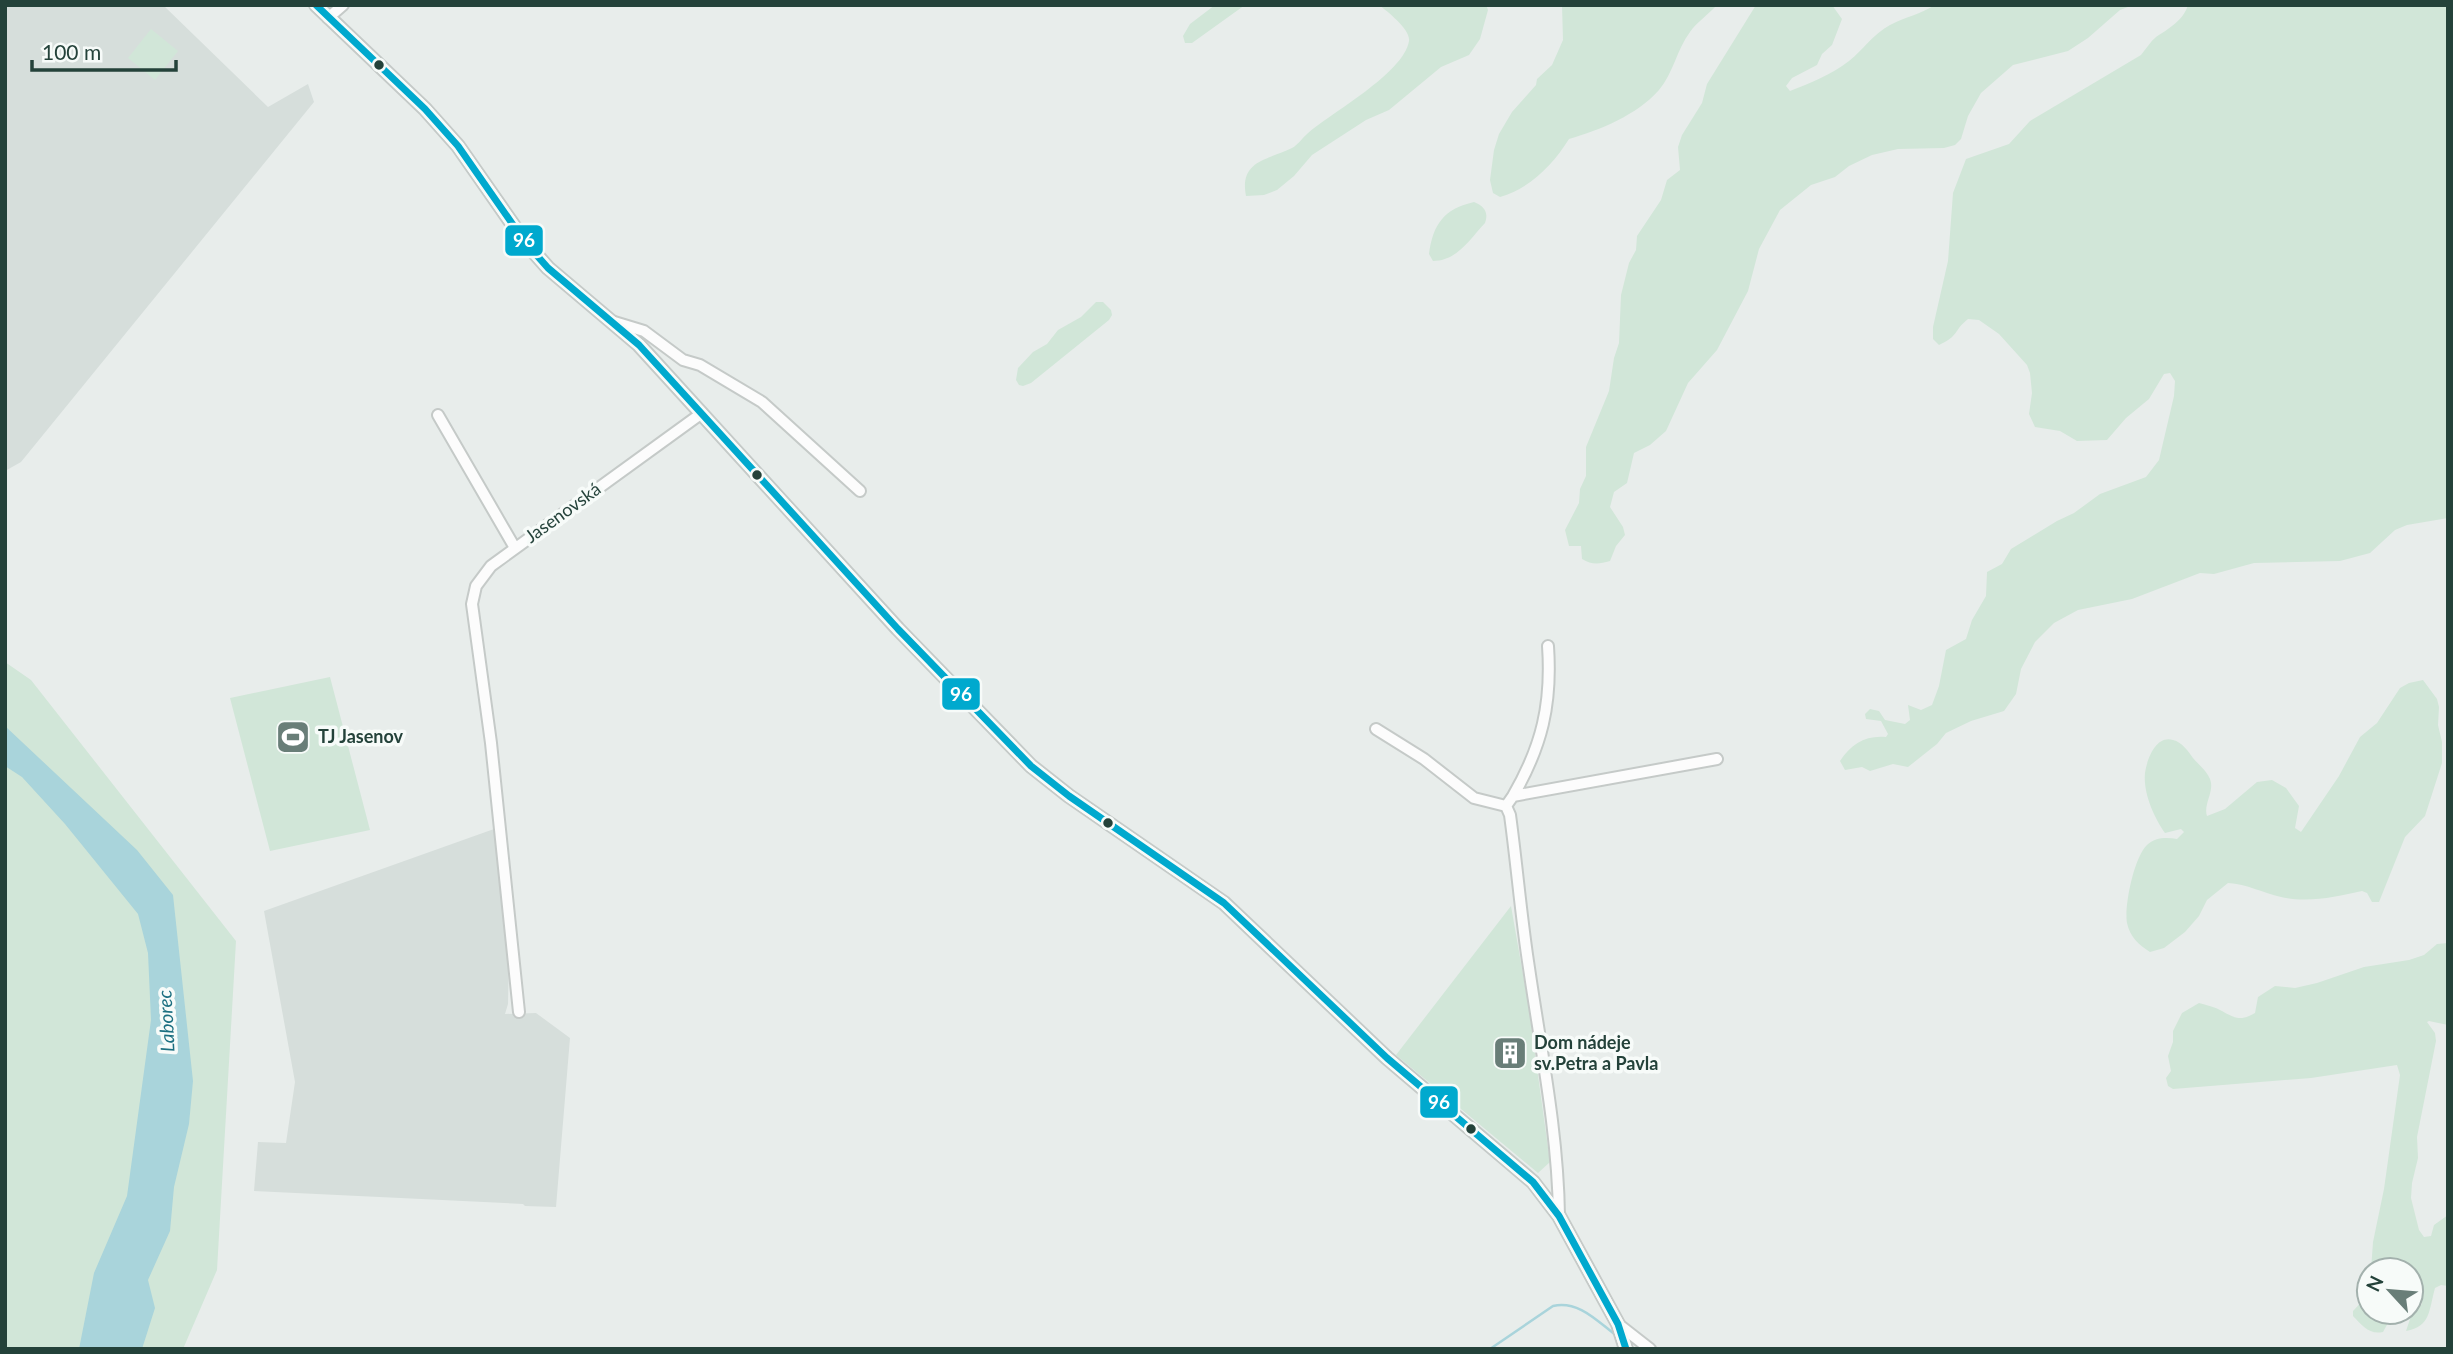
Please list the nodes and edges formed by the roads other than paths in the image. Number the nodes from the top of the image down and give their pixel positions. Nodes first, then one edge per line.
1 (316, 5) edge
2 (343, 5) edge
3 (328, 18) junction
4 (611, 321) junction
5 (702, 413) junction
6 (438, 415) dead end
7 (860, 491) dead end
8 (514, 548) junction
9 (1548, 646) dead end
10 (1376, 729) dead end
11 (1717, 759) dead end
12 (1513, 796) junction
13 (1506, 806) junction
14 (519, 1012) dead end
15 (1559, 1180) junction
16 (1533, 1182) junction
17 (1559, 1216) junction
18 (1619, 1328) junction
19 (1626, 1349) edge
20 (1650, 1349) edge

1 - 3 street
2 - 3 street
3 - 4 street
4 - 5 street
4 - 7 street
5 - 8 street, Jasenovská
5 - 16 street
6 - 8 street, Jasenovská
8 - 14 street
9 - 12 street
10 - 13 street
11 - 12 street
12 - 13 street
13 - 15 street
15 - 16 street
15 - 17 street
16 - 17 street
17 - 18 street
18 - 19 street
18 - 20 street

